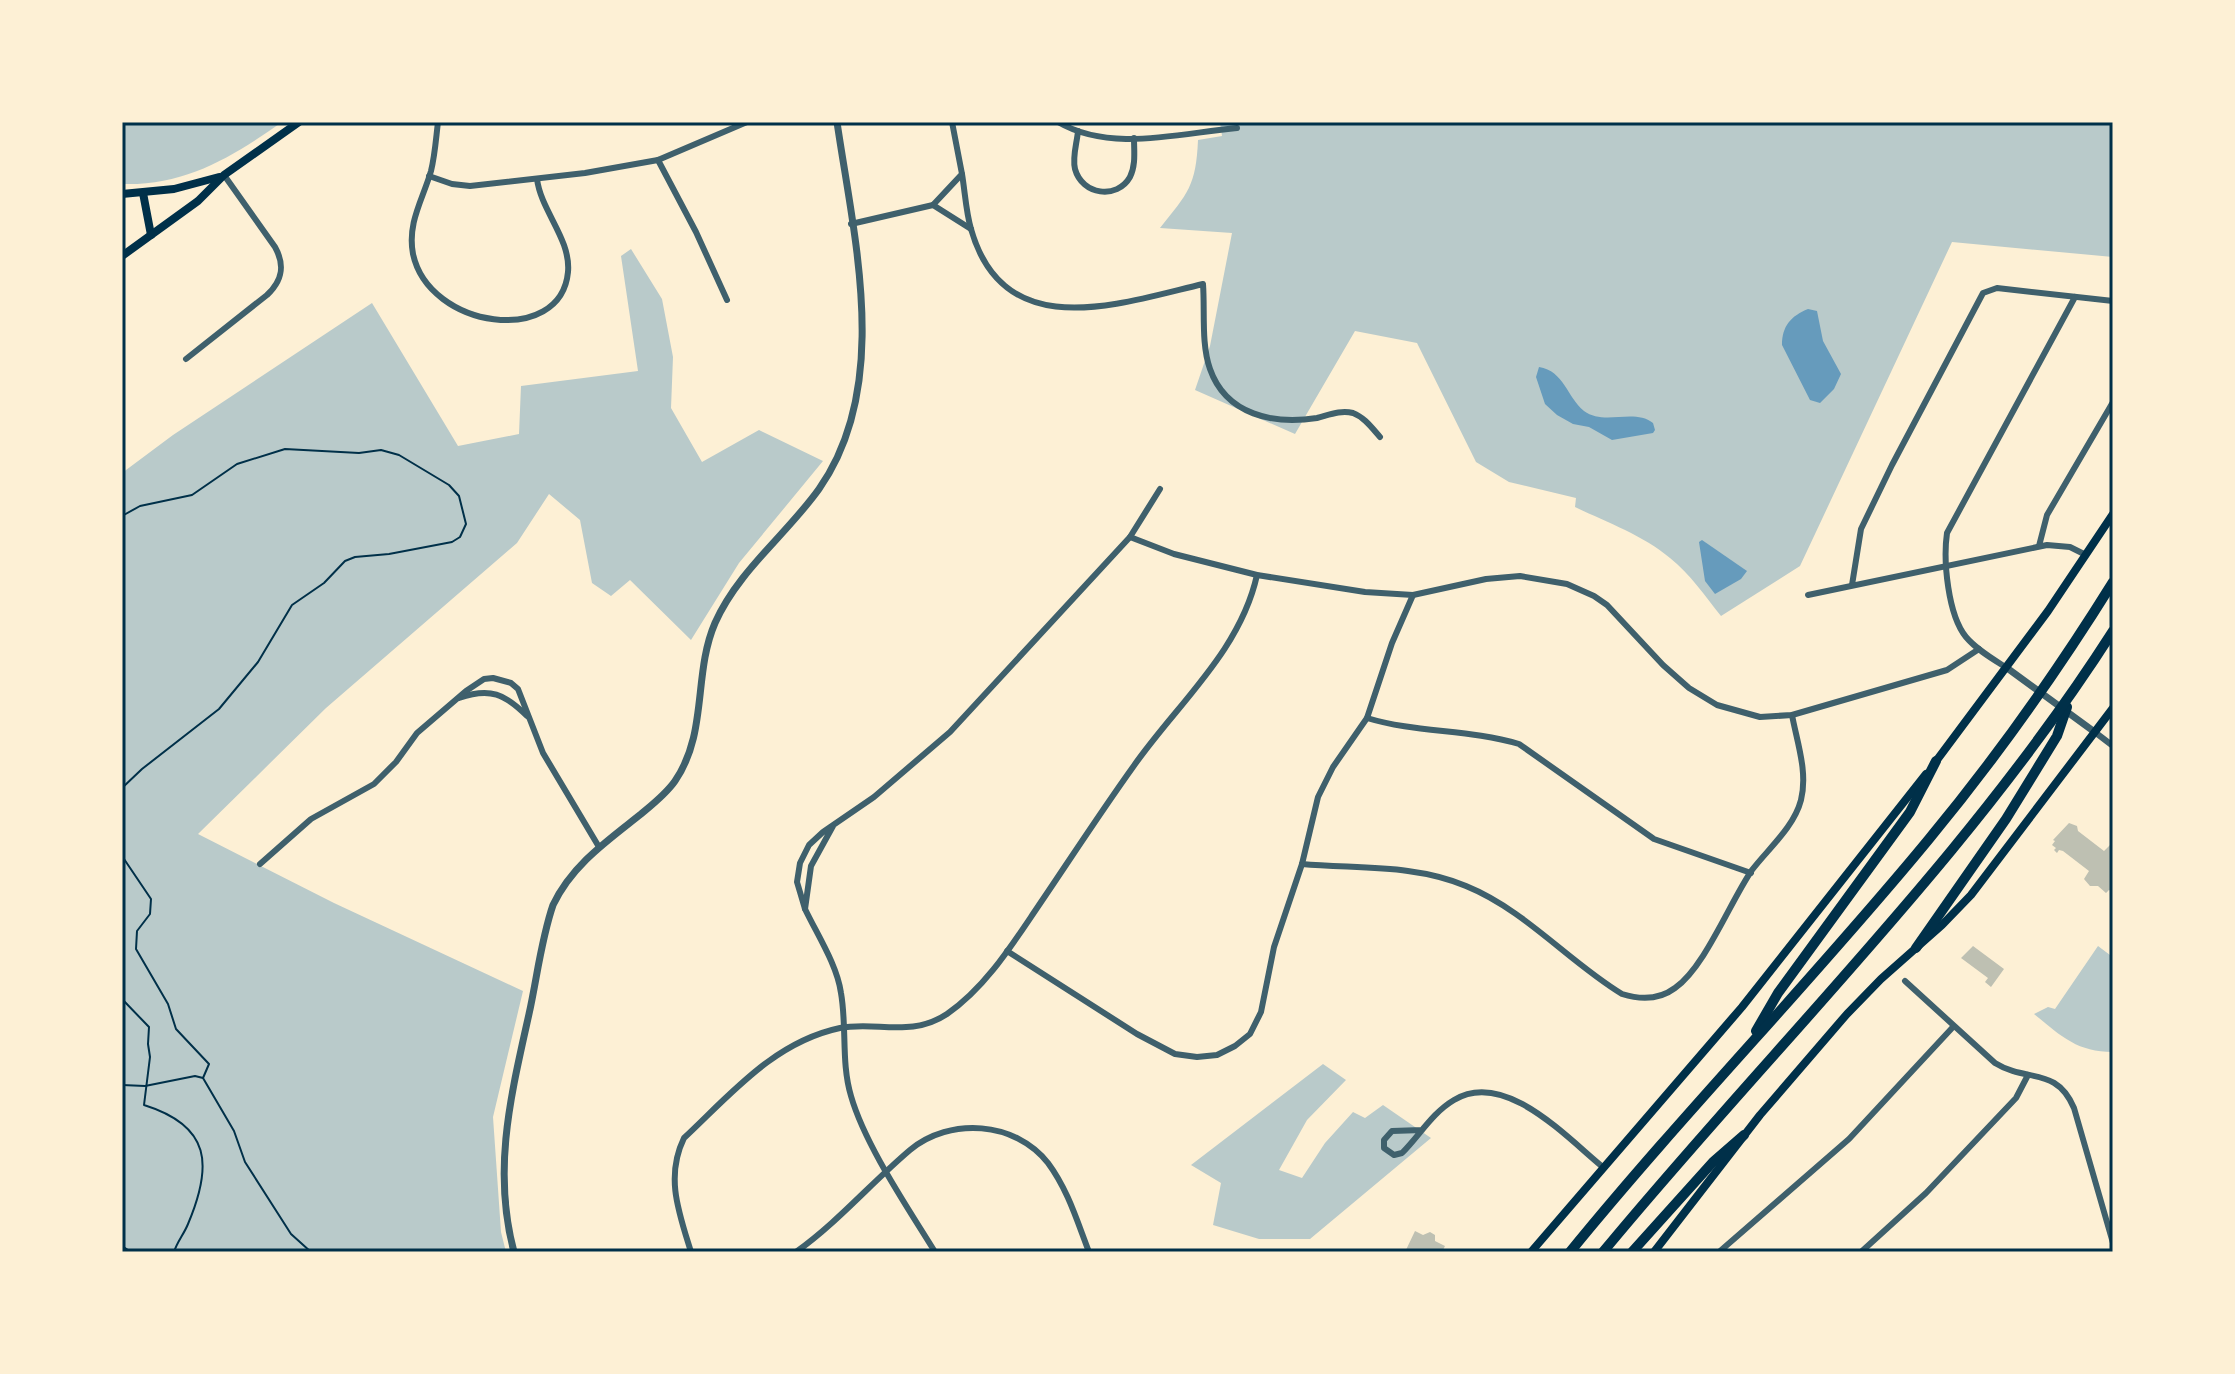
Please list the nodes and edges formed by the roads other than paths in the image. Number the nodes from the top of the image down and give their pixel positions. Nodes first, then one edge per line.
1 (299, 122) edge
2 (438, 122) edge
3 (747, 122) edge
4 (837, 122) edge
5 (952, 122) edge
6 (1058, 122) edge
7 (1237, 128) dead end
8 (1078, 131) junction
9 (1134, 138) junction
10 (658, 160) junction
11 (962, 174) junction
12 (224, 175) junction
13 (429, 176) junction
14 (537, 179) junction
15 (143, 193) junction
16 (122, 194) edge
17 (933, 205) junction
18 (851, 224) junction
19 (971, 229) junction
20 (151, 235) junction
21 (122, 256) edge
22 (2075, 297) junction
23 (727, 300) dead end
24 (2113, 301) edge
25 (186, 359) dead end
26 (2113, 402) edge
27 (1380, 437) dead end
28 (1160, 489) dead end
29 (2113, 514) edge
30 (1130, 537) junction
31 (2039, 546) junction
32 (2086, 555) junction
33 (1946, 567) junction
34 (1257, 575) junction
35 (2113, 582) edge
36 (1852, 585) junction
37 (1413, 595) junction
38 (1808, 595) dead end
39 (2113, 631) edge
40 (1979, 649) junction
41 (2007, 668) junction
42 (452, 701) junction
43 (2113, 708) edge
44 (1792, 715) junction
45 (528, 717) junction
46 (1367, 718) junction
47 (2056, 725) junction
48 (2096, 733) junction
49 (2113, 746) edge
50 (1936, 761) junction
51 (833, 826) junction
52 (599, 847) junction
53 (260, 864) dead end
54 (1302, 864) junction
55 (1751, 873) junction
56 (805, 909) junction
57 (1916, 948) junction
58 (1007, 951) junction
59 (1905, 981) dead end
60 (844, 1027) junction
61 (1953, 1027) junction
62 (1744, 1050) junction
63 (2028, 1075) junction
64 (1422, 1130) junction
65 (1744, 1135) junction
66 (1604, 1168) junction
67 (888, 1172) junction
68 (2113, 1243) edge
69 (514, 1252) edge
70 (691, 1252) edge
71 (796, 1252) edge
72 (935, 1252) edge
73 (1089, 1252) edge
74 (1531, 1252) edge
75 (1570, 1252) edge
76 (1603, 1252) edge
77 (1632, 1252) edge
78 (1654, 1252) edge
79 (1719, 1252) edge
80 (1861, 1252) edge

1 - 12 main road
2 - 13 street
3 - 10 street
4 - 18 street
5 - 11 street
6 - 8 street
7 - 9 street
8 - 9 street
8 - 9 street
10 - 14 street
10 - 23 street
11 - 17 street
11 - 19 street
12 - 15 main road
12 - 20 main road
12 - 25 street
13 - 14 street
13 - 14 street
15 - 16 main road
15 - 20 main road
17 - 18 street
17 - 19 street
18 - 52 street
19 - 27 street
20 - 21 main road
22 - 24 street
22 - 33 street
22 - 36 street
26 - 31 street
28 - 30 street
29 - 32 main road
30 - 34 street
30 - 51 street
31 - 32 street
31 - 33 street
32 - 41 main road
33 - 36 street
33 - 40 street
34 - 37 street
34 - 58 street
35 - 62 highway
36 - 38 street
37 - 44 street
37 - 46 street
39 - 47 highway
40 - 41 street
40 - 44 street
41 - 48 street
41 - 50 main road
42 - 45 street
42 - 45 street
42 - 53 street
43 - 48 main road
44 - 55 street
45 - 52 street
46 - 54 street
46 - 55 street
47 - 57 highway
47 - 76 highway
48 - 49 street
48 - 57 main road
50 - 62 highway
50 - 66 main road
51 - 56 street
51 - 56 street
52 - 69 street
54 - 55 street
54 - 58 street
56 - 60 street
57 - 65 main road
58 - 60 street
59 - 61 street
60 - 67 street
60 - 70 street
61 - 63 street
61 - 79 street
62 - 75 highway
63 - 68 street
63 - 80 street
64 - 64 street
64 - 66 street
65 - 77 highway
65 - 78 main road
66 - 74 main road
67 - 71 street
67 - 72 street
67 - 73 street

